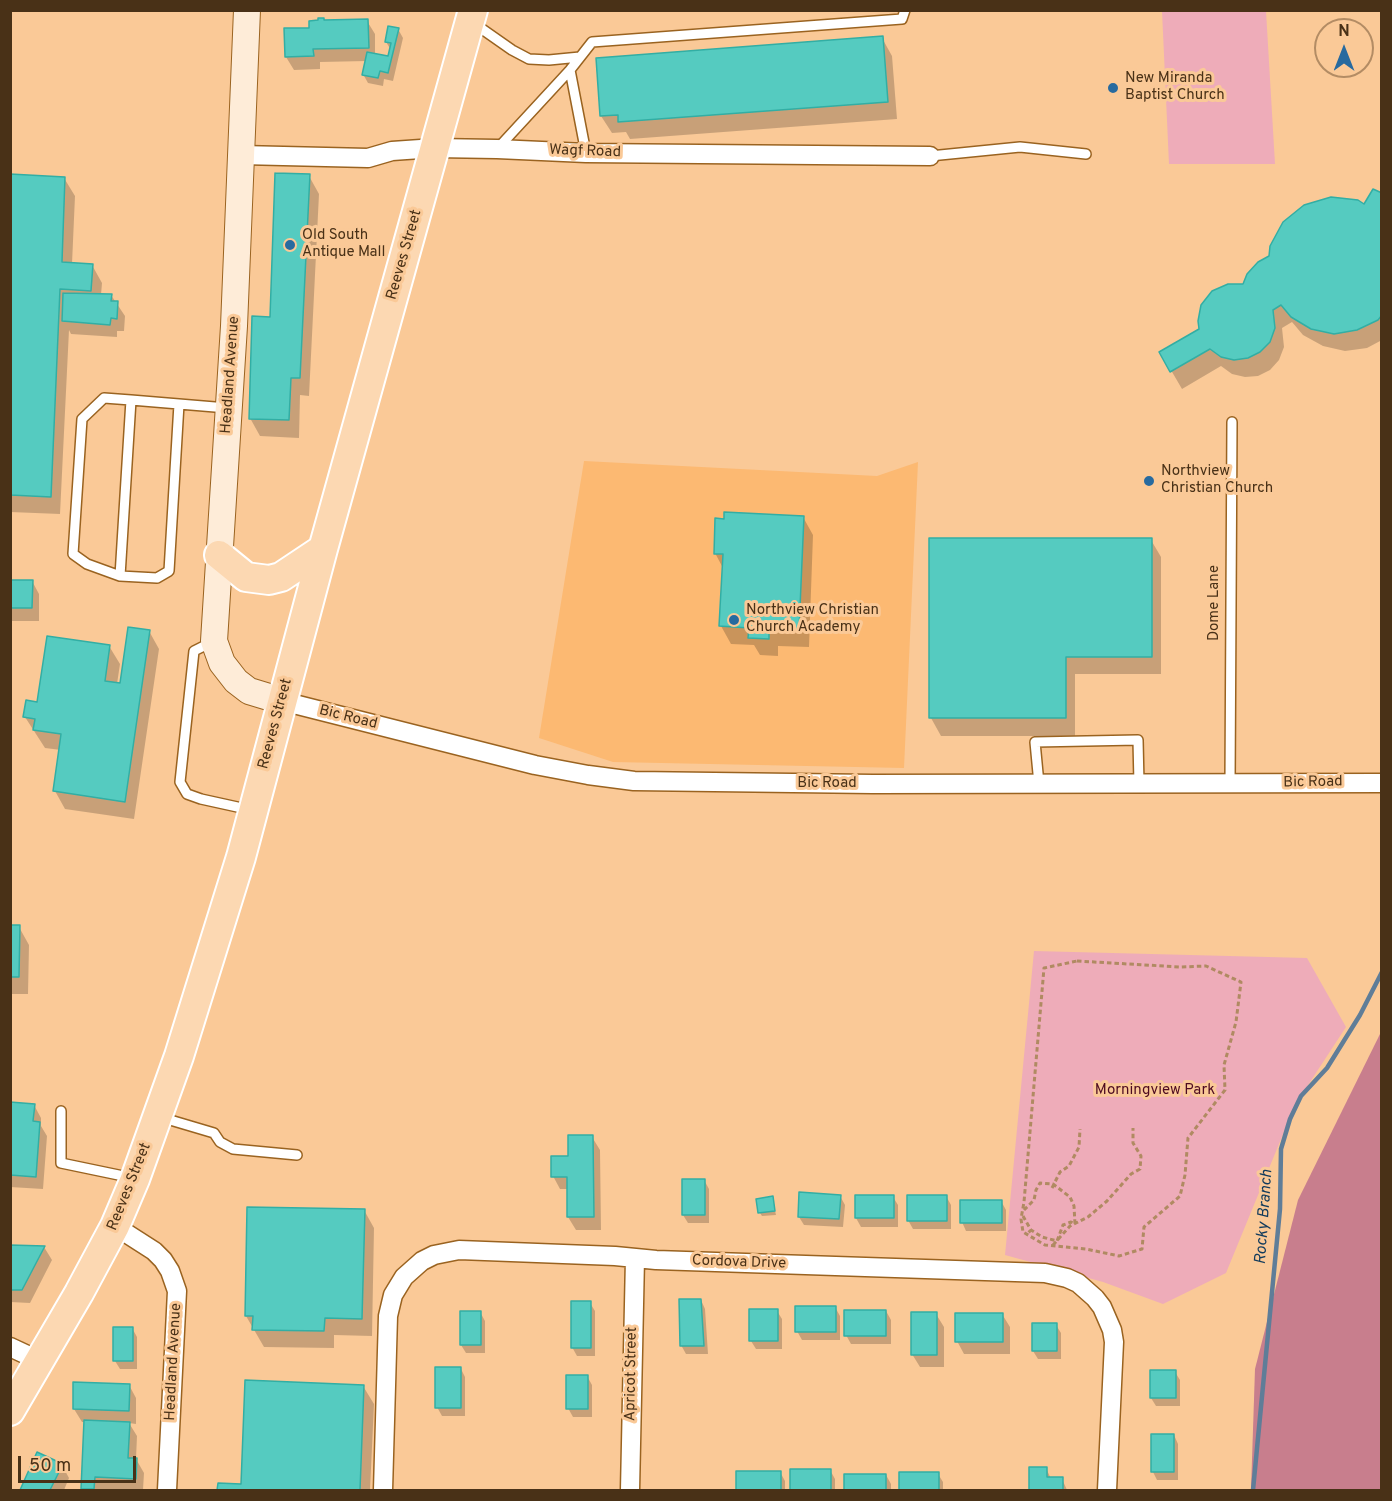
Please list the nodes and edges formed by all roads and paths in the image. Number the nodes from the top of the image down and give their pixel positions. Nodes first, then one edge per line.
1 (247, 10) edge
2 (905, 10) edge
3 (472, 16) edge
4 (580, 57) junction
5 (570, 70) junction
6 (435, 148) junction
7 (497, 149) junction
8 (586, 153) junction
9 (1086, 154) dead end
10 (241, 155) junction
11 (930, 156) joint
12 (131, 400) junction
13 (179, 404) junction
14 (229, 409) junction
15 (1232, 422) dead end
16 (323, 549) junction
17 (219, 555) junction
18 (120, 576) junction
19 (214, 641) junction
20 (282, 701) junction
21 (1382, 783) edge
22 (1039, 784) junction
23 (1139, 784) junction
24 (1230, 784) junction
25 (254, 810) junction
26 (61, 1111) dead end
27 (158, 1117) junction
28 (1133, 1128) dead end
29 (1080, 1129) dead end
30 (297, 1155) dead end
31 (135, 1179) junction
32 (1053, 1186) junction
33 (1022, 1214) junction
34 (1075, 1224) junction
35 (115, 1226) junction
36 (1030, 1230) junction
37 (1027, 1234) junction
38 (1057, 1241) junction
39 (1053, 1245) junction
40 (635, 1258) junction
41 (10, 1347) edge
42 (40, 1361) junction
43 (10, 1411) edge
44 (167, 1491) edge
45 (383, 1491) edge
46 (630, 1491) edge
47 (1107, 1491) edge

1 - 10 main road, Headland Avenue
2 - 4 lane
3 - 4 lane
3 - 6 main road, Reeves Street
4 - 5 lane
5 - 7 lane
5 - 8 lane
6 - 7 street, Wagf Road
6 - 10 street, Wagf Road
6 - 16 main road, Reeves Street
7 - 8 street, Wagf Road
8 - 11 street, Wagf Road
9 - 11 lane
10 - 14 main road, Headland Avenue
12 - 13 lane
12 - 18 lane
12 - 18 lane
13 - 14 lane
13 - 18 lane
14 - 17 main road, Headland Avenue
15 - 24 lane, Dome Lane
16 - 17 main road
16 - 20 main road, Reeves Street
17 - 19 main road, Headland Avenue
19 - 20 main road, Headland Avenue
19 - 25 lane
20 - 22 street, Bic Road
20 - 25 main road, Reeves Street
21 - 24 street, Bic Road
22 - 23 street, Bic Road
22 - 23 lane
23 - 24 street, Bic Road
25 - 27 main road, Reeves Street
26 - 31 lane
27 - 30 lane
27 - 31 main road, Reeves Street
28 - 34 path
29 - 32 path
31 - 35 main road, Reeves Street
32 - 33 path
32 - 34 path
33 - 36 path
33 - 37 path
33 - 39 path
34 - 38 path
35 - 42 main road, Reeves Street
35 - 44 street, Headland Avenue
36 - 37 path
36 - 38 path
37 - 39 path
38 - 39 path
40 - 45 street, Cordova Drive
40 - 46 street, Apricot Street
40 - 47 street, Cordova Drive
41 - 42 street
42 - 43 main road, Reeves Street

